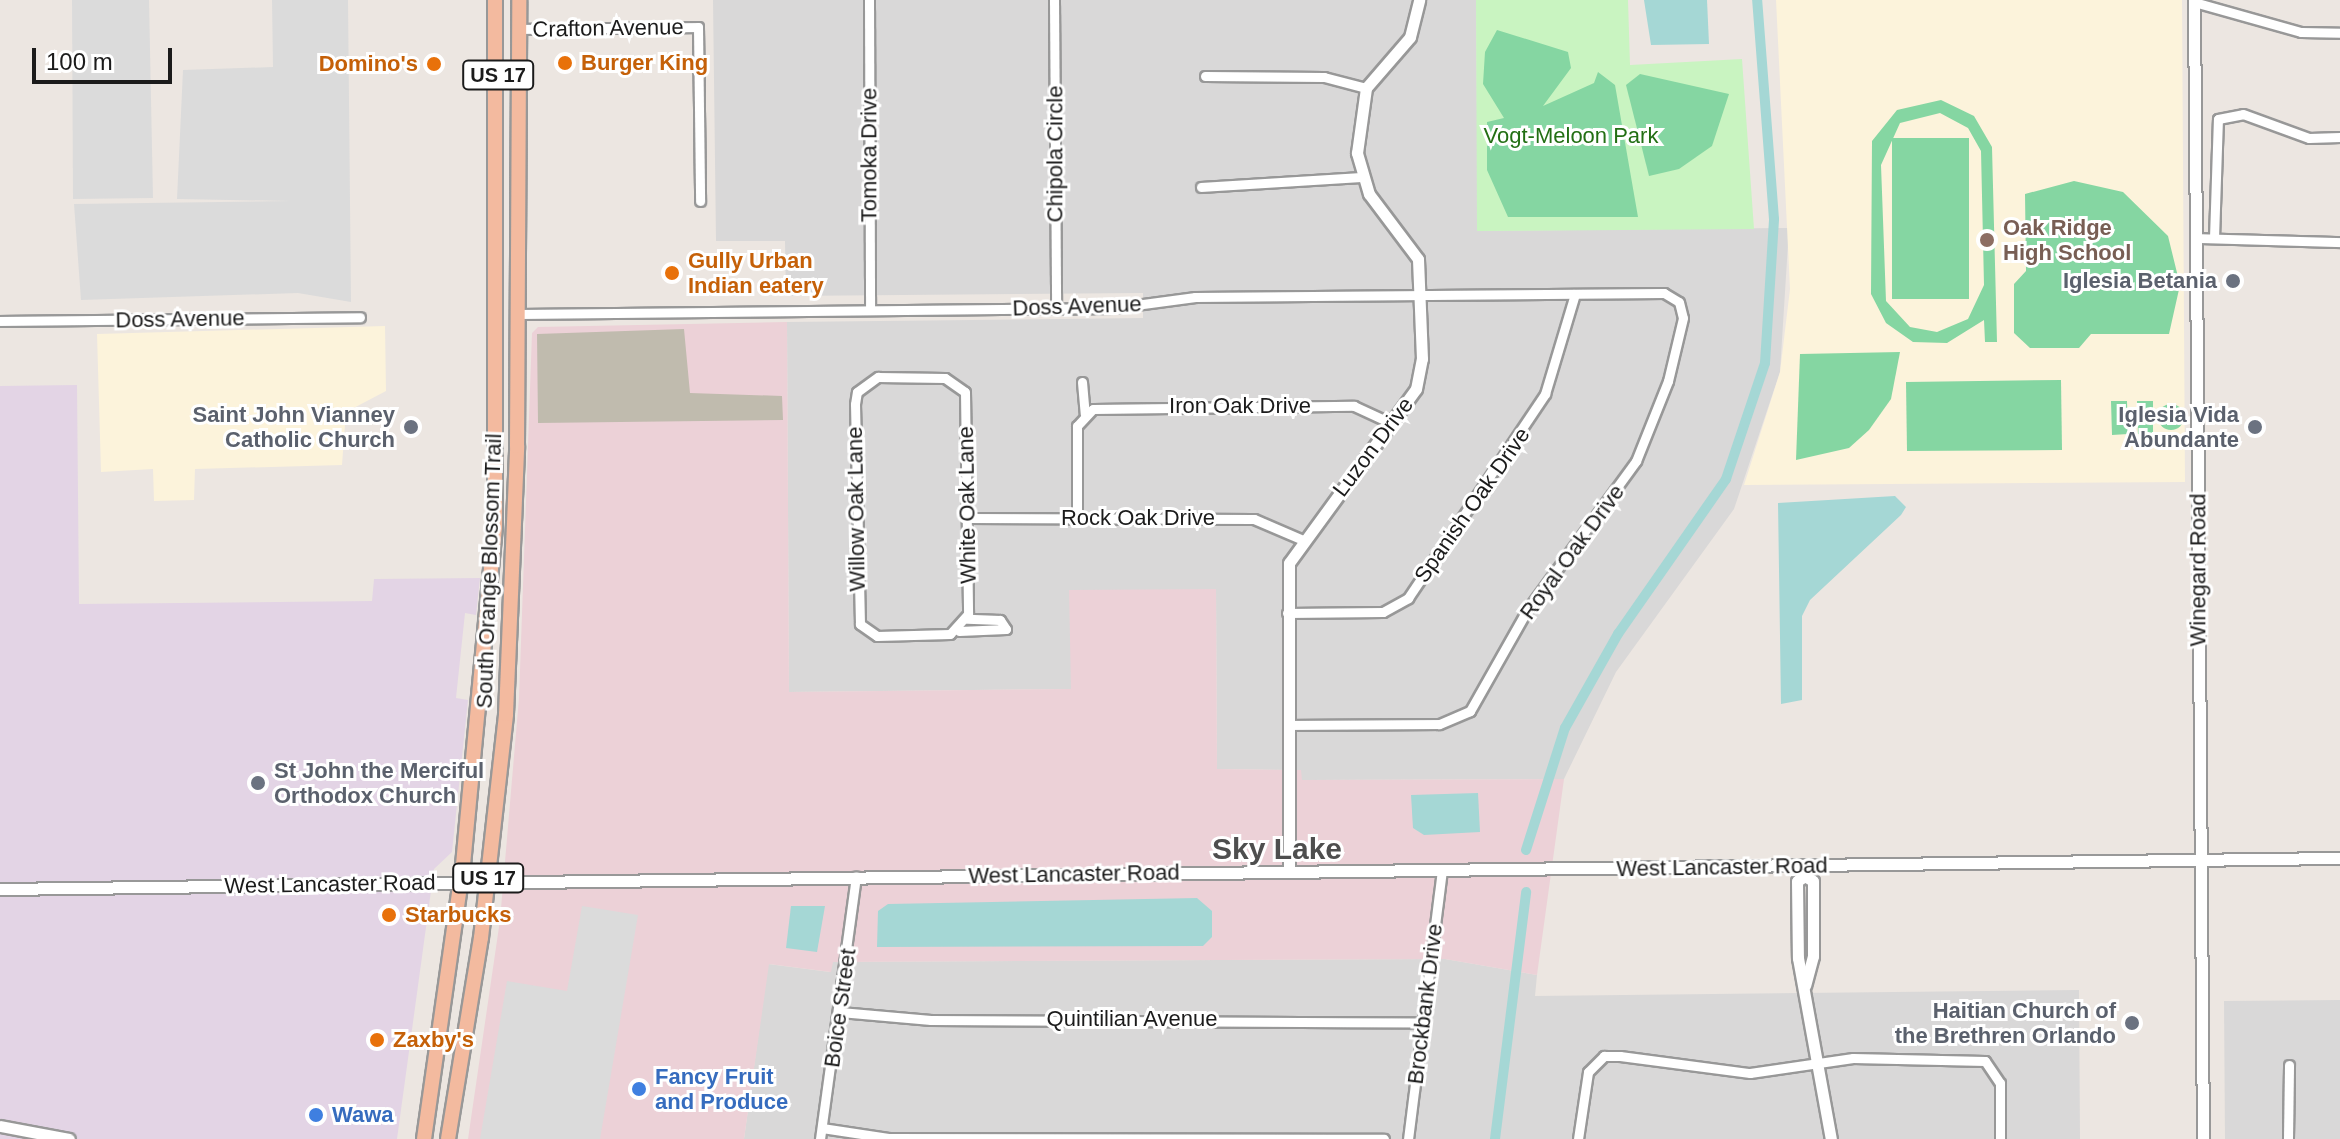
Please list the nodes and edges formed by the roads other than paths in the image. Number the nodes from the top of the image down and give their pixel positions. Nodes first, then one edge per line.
1 (495, 0) edge
2 (519, 0) edge
3 (869, 0) edge
4 (1054, 0) edge
5 (1419, 0) edge
6 (2194, 1) edge
7 (519, 29) junction
8 (2340, 33) edge
9 (1205, 76) dead end
10 (1366, 88) junction
11 (2340, 137) edge
12 (1361, 177) junction
13 (1201, 187) dead end
14 (700, 201) dead end
15 (2196, 238) junction
16 (2214, 238) junction
17 (2340, 242) edge
18 (1575, 294) junction
19 (1422, 296) junction
20 (500, 298) junction
21 (1679, 302) joint
22 (1056, 308) junction
23 (870, 310) junction
24 (519, 314) junction
25 (360, 317) dead end
26 (0, 321) edge
27 (912, 378) joint
28 (1082, 382) dead end
29 (1085, 414) junction
30 (1393, 424) junction
31 (496, 475) junction
32 (515, 499) junction
33 (1077, 517) junction
34 (967, 518) junction
35 (1303, 540) junction
36 (1287, 613) junction
37 (967, 619) junction
38 (959, 631) junction
39 (1288, 725) junction
40 (2340, 858) edge
41 (2201, 859) junction
42 (1442, 870) junction
43 (1289, 871) junction
44 (1805, 871) junction
45 (856, 876) junction
46 (460, 883) junction
47 (488, 883) junction
48 (0, 889) edge
49 (840, 1012) junction
50 (1424, 1023) junction
51 (1813, 1065) junction
52 (2289, 1065) dead end
53 (0, 1126) edge
54 (821, 1134) edge
55 (69, 1139) edge
56 (424, 1139) edge
57 (448, 1139) edge
58 (1384, 1139) edge
59 (1408, 1139) edge
60 (1578, 1139) edge
61 (1831, 1139) edge
62 (2000, 1139) edge
63 (2203, 1139) edge
64 (2288, 1139) edge

1 - 20 main road, South Orange Blossom Trail / US 17
2 - 7 main road, South Orange Blossom Trail / US 17
3 - 23 street, Tomoka Drive
4 - 22 street, Chipola Circle
5 - 10 street
6 - 8 street
6 - 15 street, Winegard Road
7 - 14 street, Crafton Avenue
7 - 24 main road, South Orange Blossom Trail / US 17
9 - 10 street
10 - 12 street
11 - 16 street
12 - 13 street
12 - 19 street, Luzon Drive
15 - 16 street
15 - 41 street, Winegard Road
16 - 17 street
18 - 19 street, Doss Avenue
18 - 21 street, Doss Avenue
18 - 36 street, Spanish Oak Drive
19 - 22 street, Doss Avenue
19 - 30 street, Luzon Drive
20 - 24 main road
20 - 31 main road, South Orange Blossom Trail / US 17
21 - 39 street, Royal Oak Drive
22 - 23 street, Doss Avenue
23 - 24 street, Doss Avenue
24 - 32 main road, South Orange Blossom Trail / US 17
25 - 26 street, Doss Avenue
27 - 34 street, White Oak Lane
27 - 38 street, Willow Oak Lane
28 - 29 street
29 - 30 street, Iron Oak Drive
29 - 33 street
30 - 35 street, Luzon Drive
31 - 32 main road
31 - 46 main road, South Orange Blossom Trail / US 17
32 - 47 main road, South Orange Blossom Trail / US 17
33 - 34 street, Rock Oak Drive
33 - 35 street, Rock Oak Drive
34 - 37 street, White Oak Lane
35 - 36 street, Luzon Drive
36 - 39 street, Luzon Drive
37 - 38 street
37 - 38 street
39 - 43 street, Luzon Drive
40 - 41 street, West Lancaster Road
41 - 44 street, West Lancaster Road
41 - 63 street, Winegard Road
42 - 43 street, West Lancaster Road
42 - 44 street, West Lancaster Road
42 - 50 street, Brockbank Drive
43 - 45 street, West Lancaster Road
44 - 51 street
45 - 47 street, West Lancaster Road
45 - 49 street, Boice Street
46 - 47 street, West Lancaster Road
46 - 48 street, West Lancaster Road
46 - 56 main road, South Orange Blossom Trail / US 17
47 - 57 main road, South Orange Blossom Trail / US 17
49 - 50 street, Quintilian Avenue
49 - 54 street, Boice Street
50 - 59 street, Brockbank Drive
51 - 60 street
51 - 61 street
51 - 62 street
52 - 64 street
53 - 55 street
54 - 58 street

